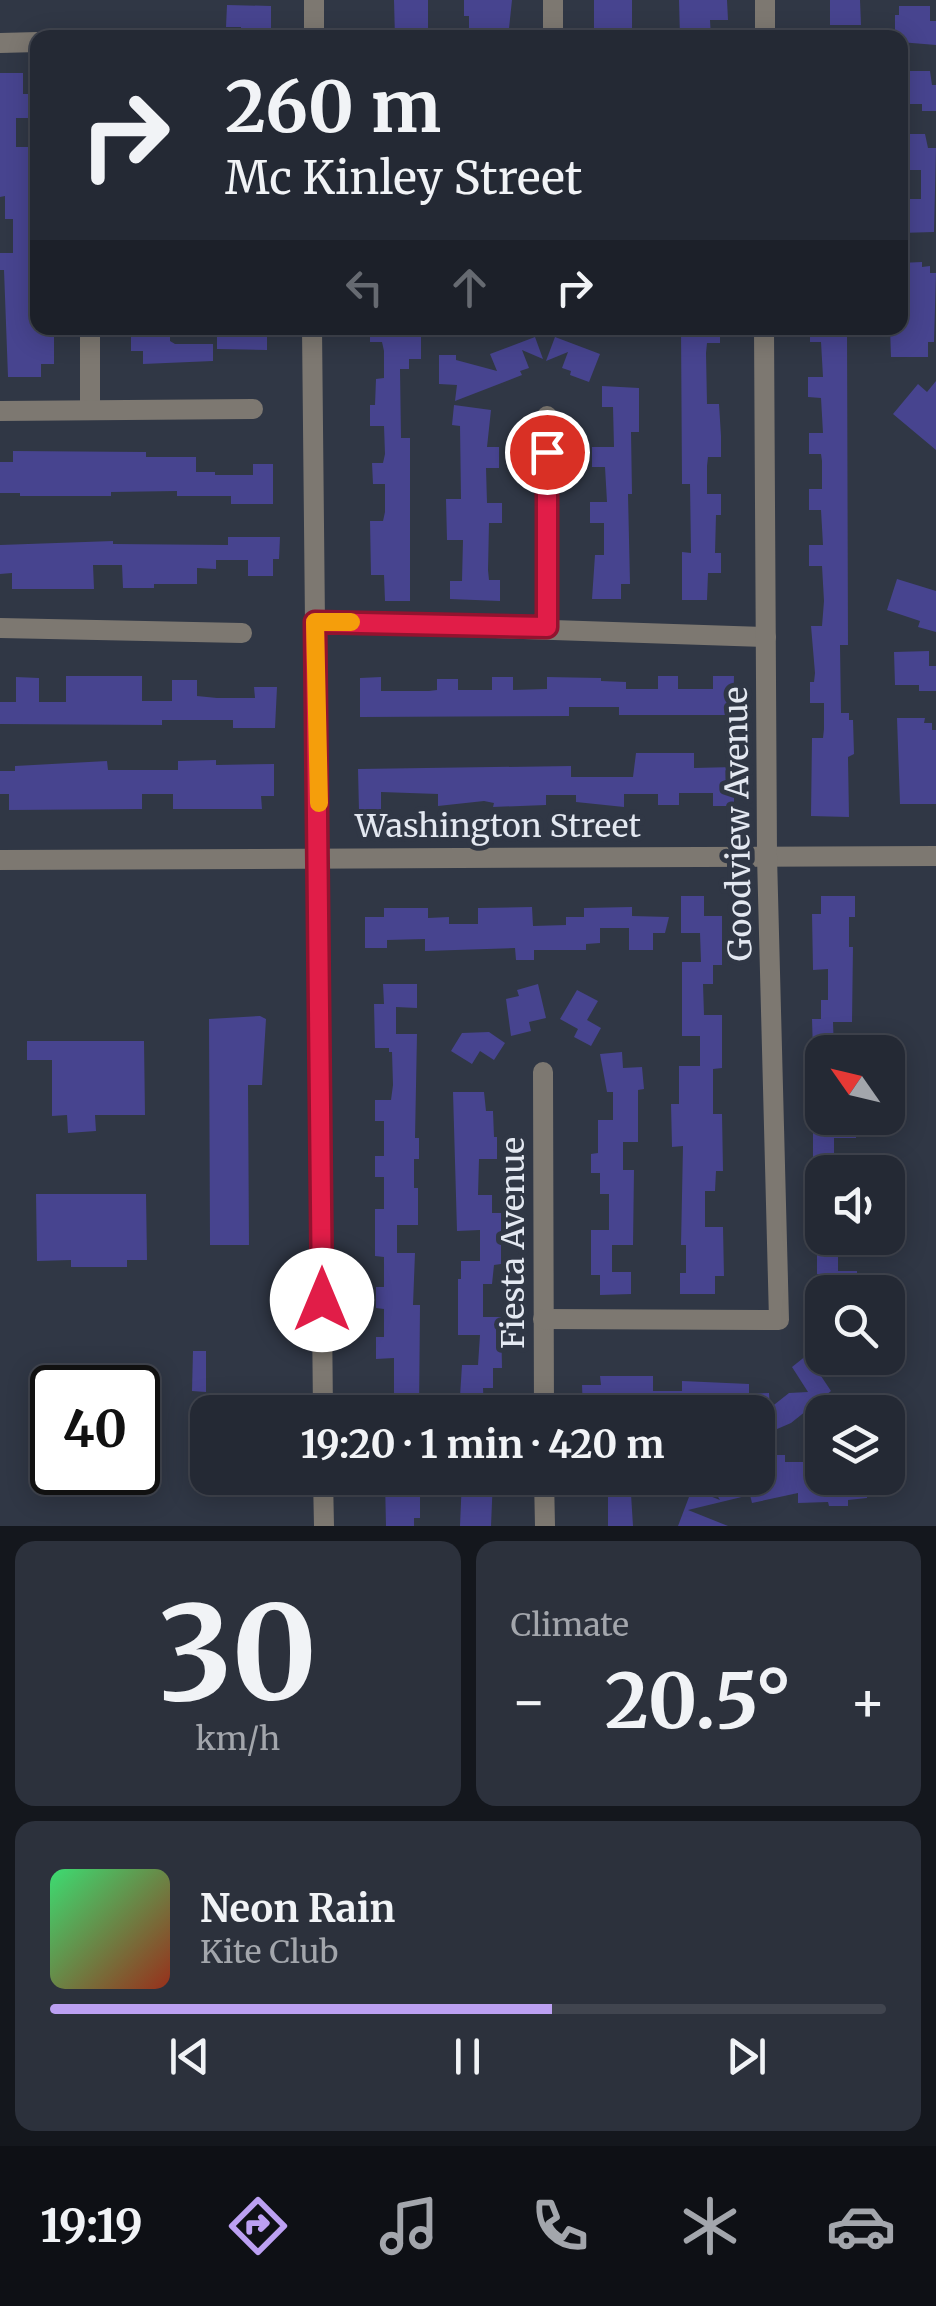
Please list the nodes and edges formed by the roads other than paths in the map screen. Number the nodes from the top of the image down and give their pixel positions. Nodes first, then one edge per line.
1 (314, 0) edge
2 (554, 0) edge
3 (765, 0) edge
4 (314, 30) edge
5 (554, 30) edge
6 (765, 30) edge
7 (30, 42) edge
8 (0, 43) edge
9 (90, 335) edge
10 (312, 335) edge
11 (764, 335) edge
12 (90, 408) junction
13 (253, 408) dead end
14 (0, 410) edge
15 (547, 416) dead end
16 (315, 622) junction
17 (547, 627) junction
18 (0, 628) edge
19 (242, 633) dead end
20 (766, 638) junction
21 (767, 856) junction
22 (936, 856) edge
23 (319, 857) junction
24 (0, 860) edge
25 (542, 1072) dead end
26 (543, 1319) junction
27 (323, 1395) edge
28 (544, 1395) edge
29 (323, 1495) edge
30 (544, 1495) edge
31 (324, 1526) edge
32 (545, 1526) edge

1 - 4 street
2 - 5 street
3 - 6 street
7 - 8 street
9 - 12 street
10 - 16 street
11 - 20 street, Goodview Avenue
12 - 13 street
12 - 14 street
15 - 17 street
16 - 17 street
16 - 23 street
17 - 20 street
18 - 19 street
20 - 21 street, Goodview Avenue
21 - 22 street, Washington Street
21 - 23 street, Washington Street
21 - 26 street, Goodview Avenue
23 - 24 street, Washington Street
23 - 27 street
25 - 26 street, Fiesta Avenue
26 - 28 street, Fiesta Avenue
29 - 31 street
30 - 32 street

